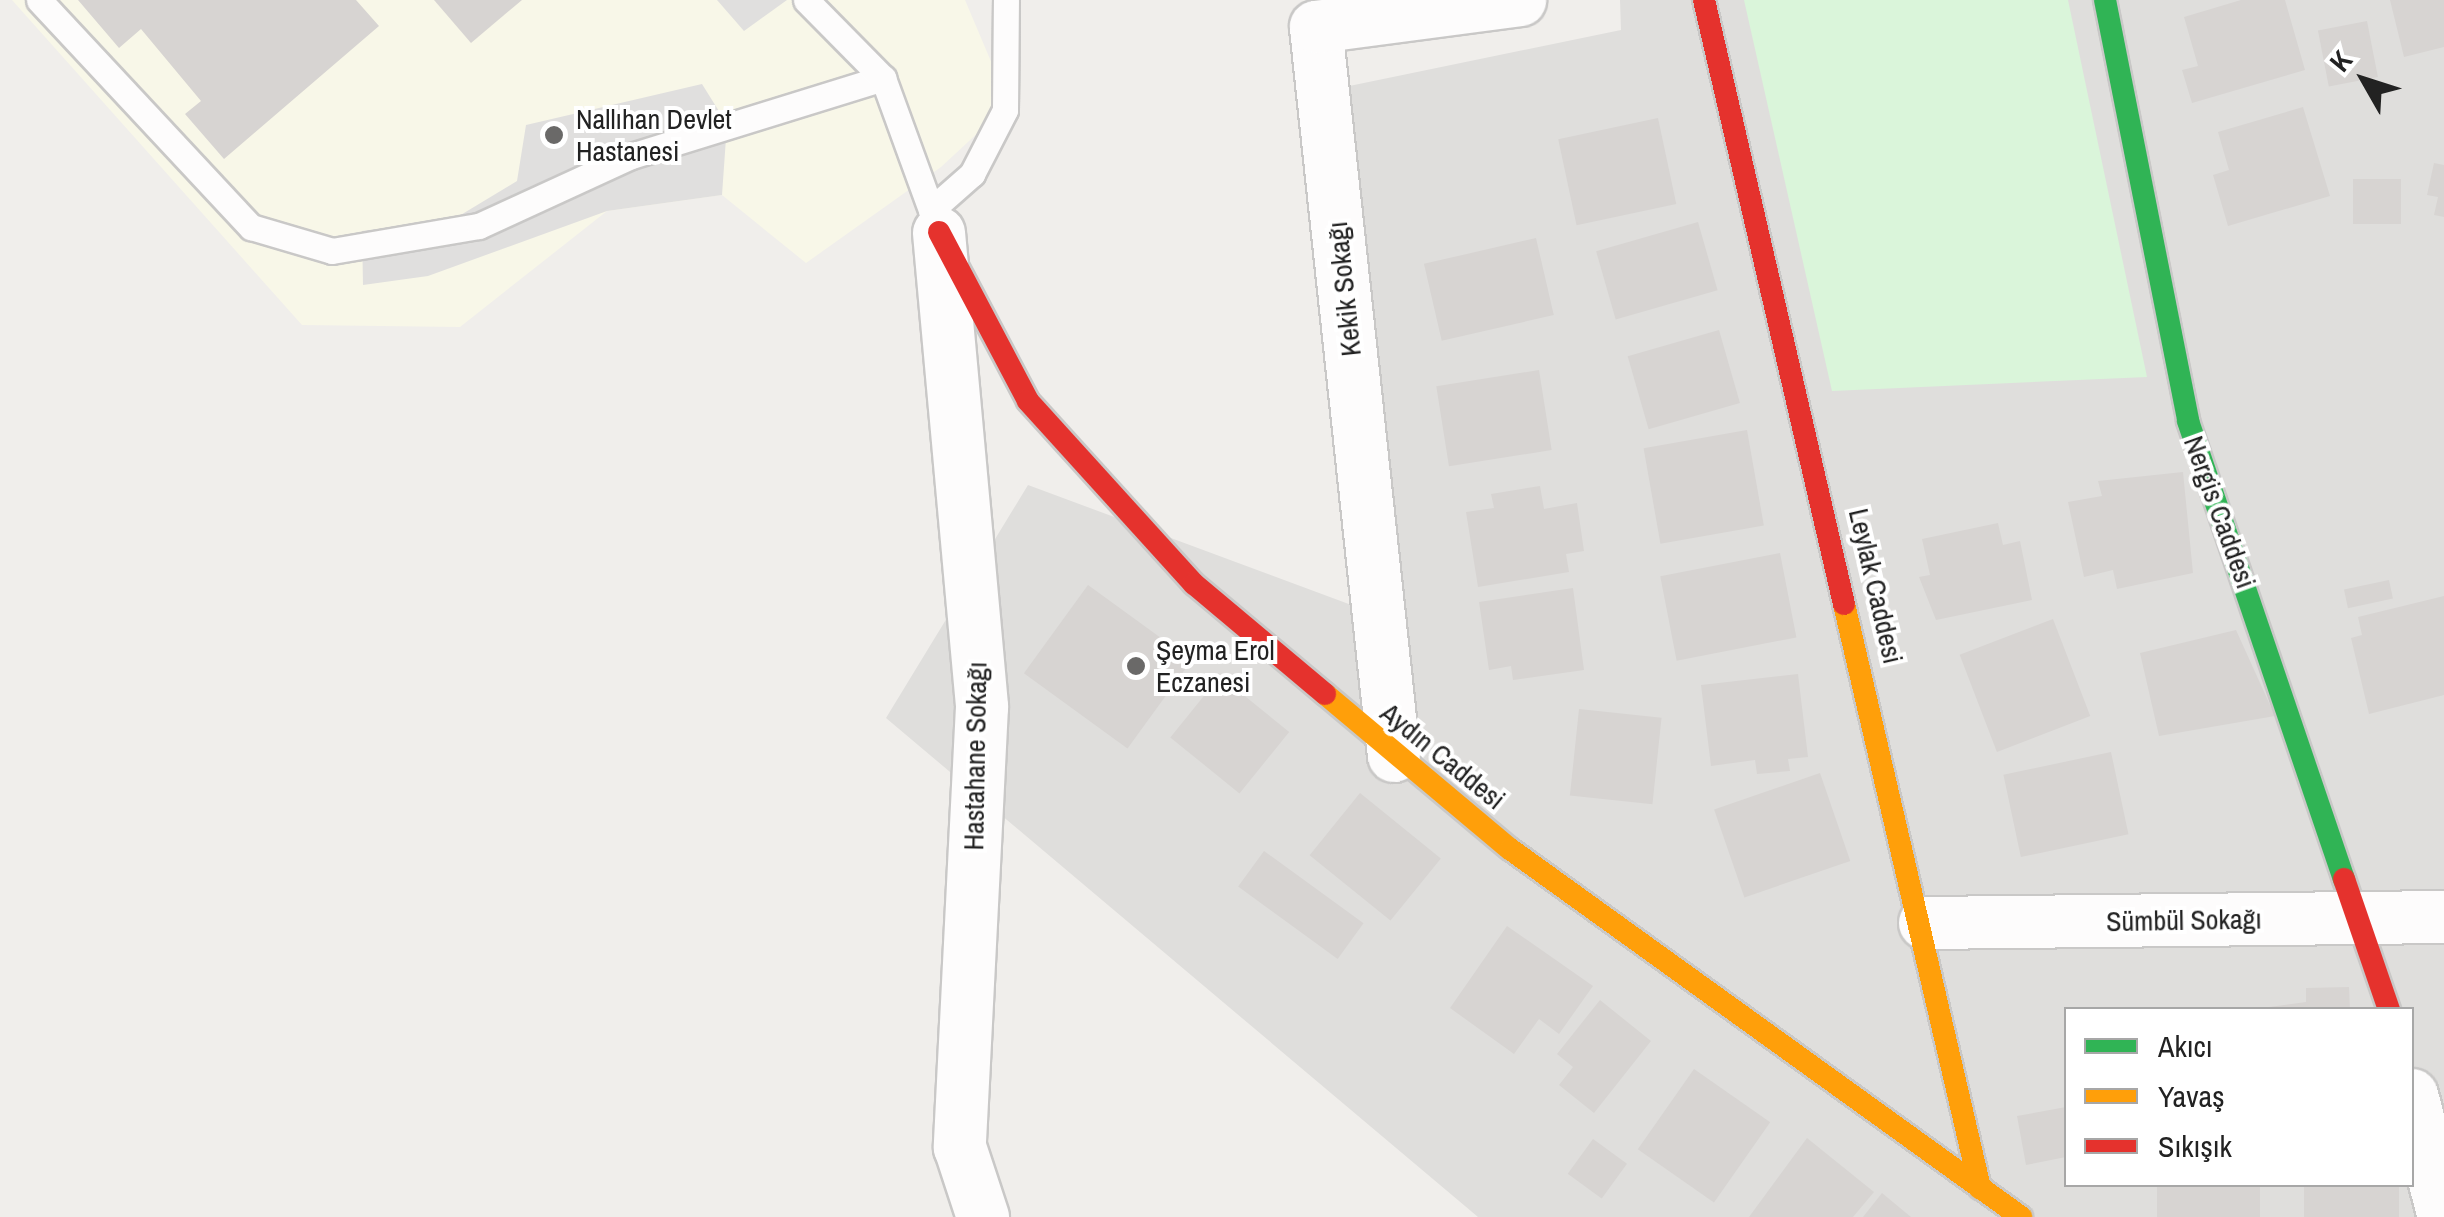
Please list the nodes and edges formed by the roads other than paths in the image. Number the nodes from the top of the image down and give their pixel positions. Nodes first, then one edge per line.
1 (38, 0) edge
2 (806, 0) edge
3 (1006, 0) edge
4 (1520, 0) edge
5 (1704, 0) edge
6 (2105, 0) edge
7 (883, 78) junction
8 (935, 221) junction
9 (1394, 756) junction
10 (2364, 917) junction
11 (2444, 917) edge
12 (1925, 923) junction
13 (2387, 1007) edge
14 (2414, 1103) edge
15 (1980, 1188) junction
16 (983, 1217) edge
17 (2021, 1217) edge
18 (2444, 1217) edge

1 - 7 lane
2 - 7 lane
3 - 8 lane
4 - 9 street, Kekik Sokağı
5 - 12 street, Leylak Caddesi
6 - 10 street, Nergis Caddesi
7 - 8 lane
8 - 9 street, Aydın Caddesi
8 - 16 street, Hastahane Sokağı
9 - 15 street, Aydın Caddesi
10 - 11 street, Sümbül Sokağı
10 - 12 street, Sümbül Sokağı
10 - 13 street, Nergis Caddesi
12 - 15 street, Leylak Caddesi
14 - 18 street
15 - 17 street, Aydın Caddesi

